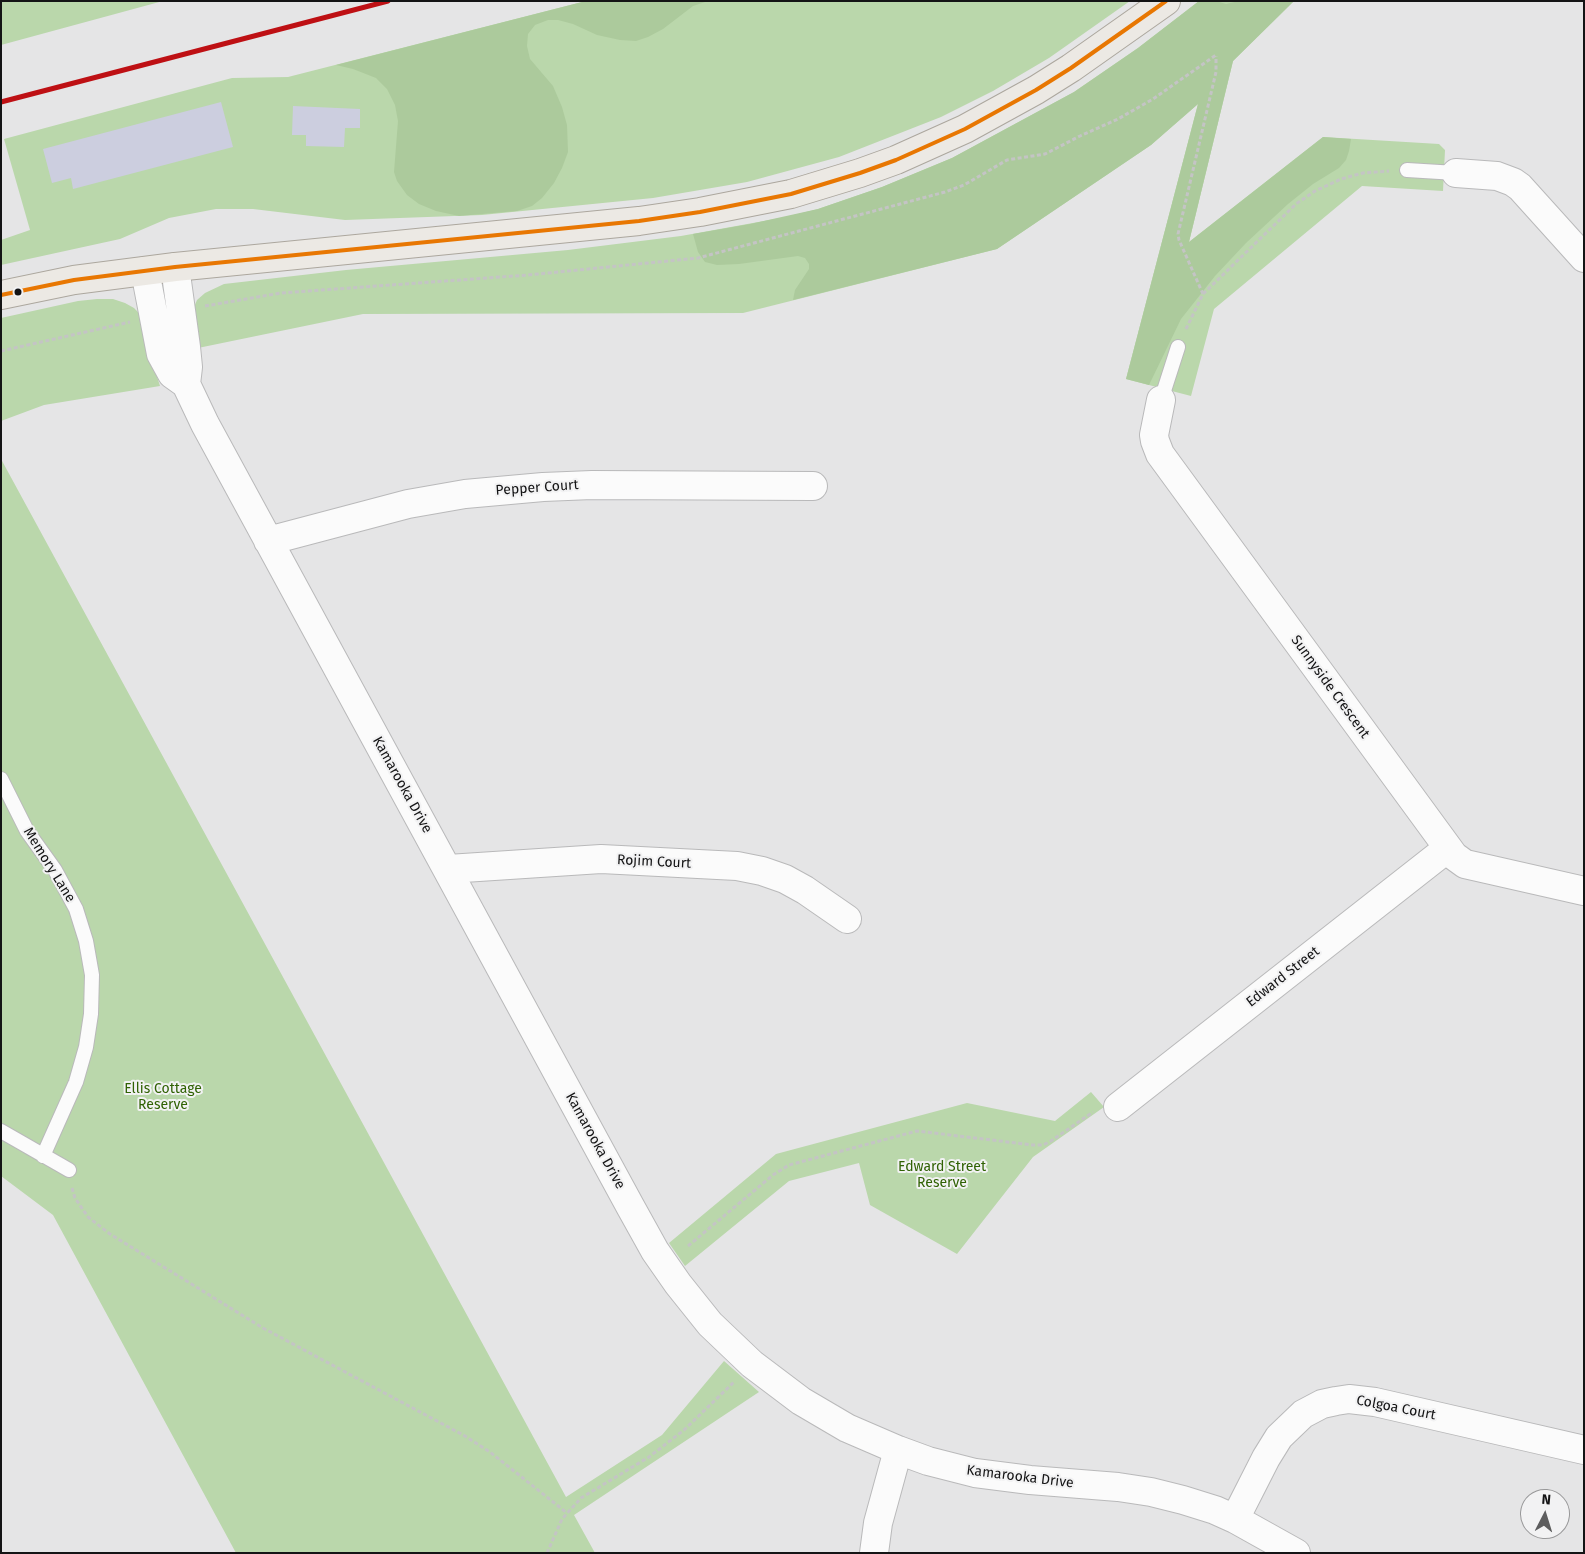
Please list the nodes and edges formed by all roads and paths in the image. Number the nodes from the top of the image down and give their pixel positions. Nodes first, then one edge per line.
1 (1166, 1) edge
2 (1216, 55) dead end
3 (1407, 170) joint
4 (1456, 173) joint
5 (1584, 258) edge
6 (175, 266) junction
7 (145, 271) junction
8 (1203, 294) junction
9 (1, 295) edge
10 (153, 316) junction
11 (1178, 347) joint
12 (1, 351) edge
13 (186, 384) junction
14 (1161, 400) joint
15 (813, 486) dead end
16 (268, 541) junction
17 (1, 779) edge
18 (1448, 848) junction
19 (448, 869) junction
20 (1584, 891) edge
21 (847, 919) dead end
22 (1116, 1105) joint
23 (1, 1131) edge
24 (43, 1156) junction
25 (69, 1170) joint
26 (688, 1246) dead end
27 (752, 1364) junction
28 (898, 1450) junction
29 (1584, 1450) edge
30 (567, 1513) junction
31 (1236, 1519) junction
32 (547, 1553) edge
33 (874, 1553) edge
34 (1296, 1553) edge

1 - 6 main road
2 - 8 path
3 - 4 lane
3 - 8 path
4 - 5 street
6 - 7 main road
6 - 13 street, Kamarooka Drive
7 - 9 main road
7 - 10 street, Kamarooka Drive
8 - 11 path
10 - 12 path
10 - 13 street, Kamarooka Drive
11 - 14 lane
13 - 16 street, Kamarooka Drive
14 - 18 street, Sunnyside Crescent
15 - 16 street, Pepper Court
16 - 19 street, Kamarooka Drive
17 - 24 lane, Memory Lane
18 - 20 street, Sunnyside Crescent
18 - 22 street, Edward Street
19 - 21 street, Rojim Court
19 - 27 street, Kamarooka Drive
22 - 26 path
23 - 24 lane
24 - 25 lane
25 - 30 path
27 - 28 street, Kamarooka Drive
27 - 30 path
28 - 31 street, Kamarooka Drive
28 - 33 street
29 - 31 street, Colgoa Court
30 - 32 path
31 - 34 street, Kamarooka Drive

